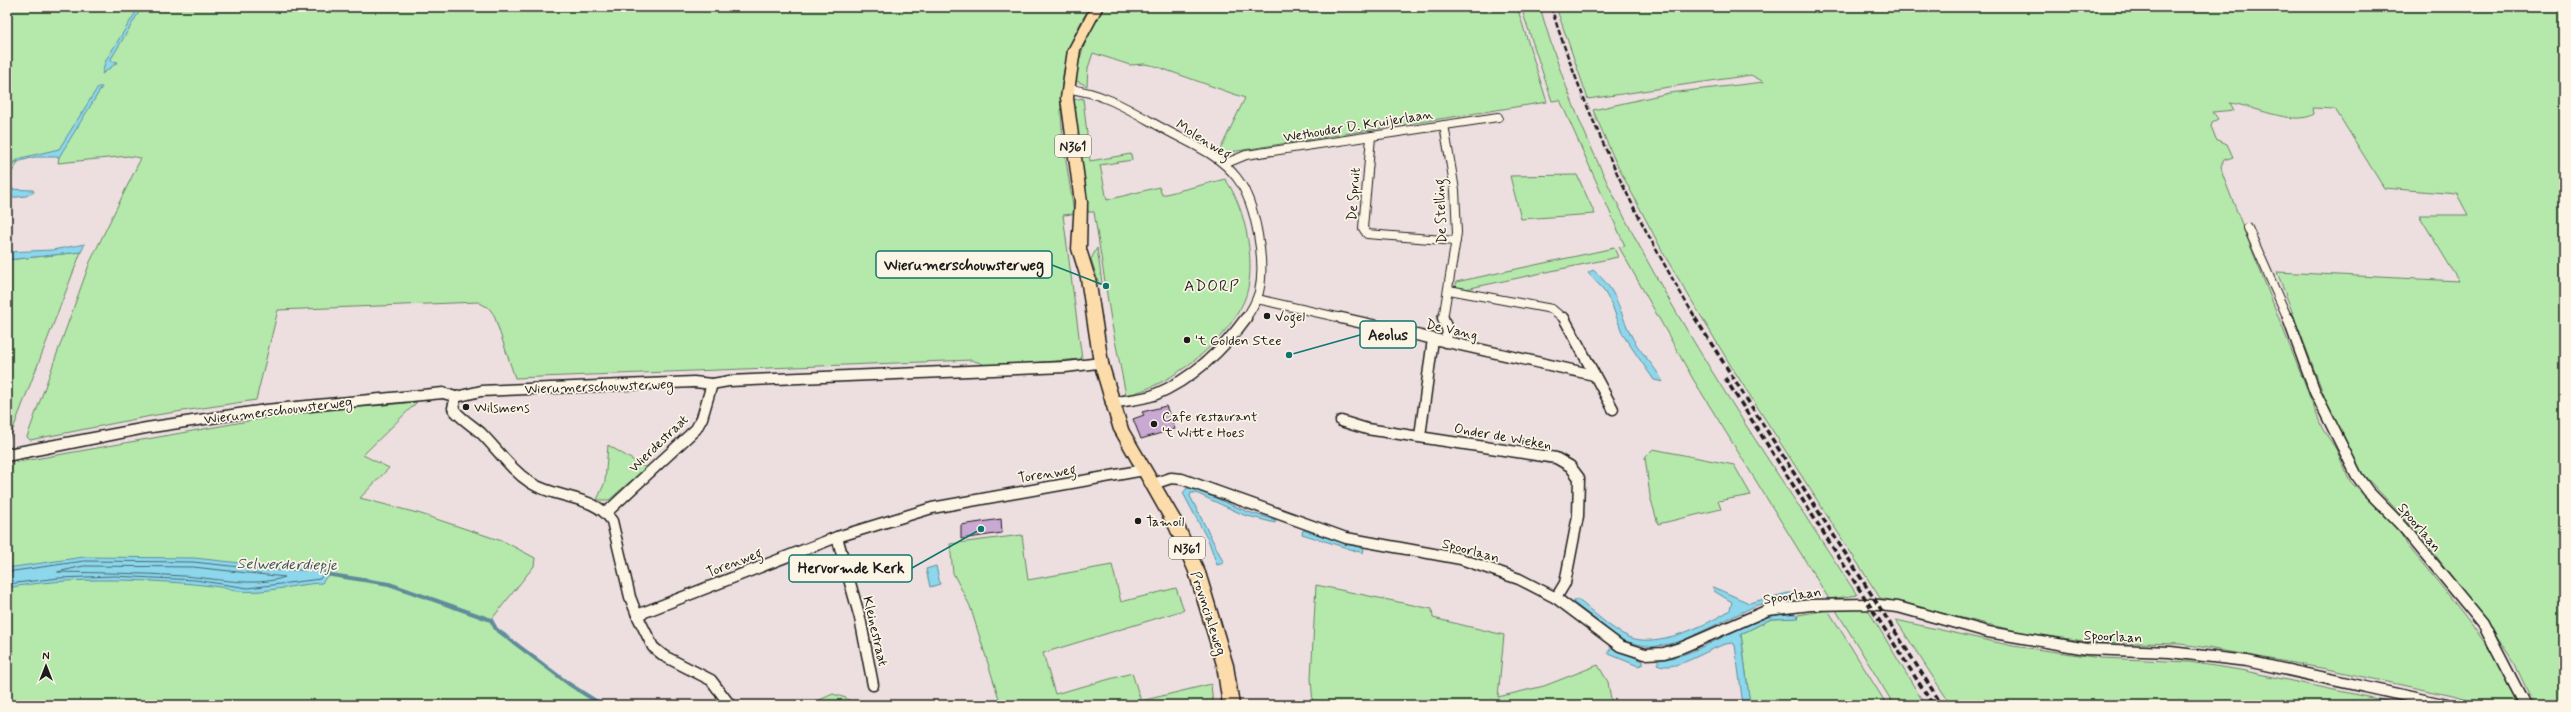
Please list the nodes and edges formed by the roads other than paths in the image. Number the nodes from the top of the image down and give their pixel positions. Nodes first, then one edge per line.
1 (1097, 7) edge
2 (1067, 89) junction
3 (1498, 117) dead end
4 (1444, 125) junction
5 (1371, 137) junction
6 (1224, 164) junction
7 (2248, 228) dead end
8 (1456, 241) junction
9 (1449, 290) junction
10 (1257, 299) junction
11 (1433, 339) junction
12 (1445, 342) junction
13 (1101, 363) junction
14 (1594, 375) junction
15 (712, 384) junction
16 (456, 397) junction
17 (1111, 403) junction
18 (1613, 409) dead end
19 (1340, 422) dead end
20 (1420, 436) junction
21 (7, 455) edge
22 (1144, 470) junction
23 (1153, 484) junction
24 (607, 512) junction
25 (837, 537) junction
26 (1556, 598) junction
27 (637, 615) junction
28 (873, 684) dead end
29 (730, 705) edge
30 (1231, 705) edge
31 (2447, 705) edge
32 (2525, 705) edge

1 - 2 main road, Provincialeweg / N361
2 - 6 street, Molenweg
2 - 13 main road, Provincialeweg / N361
3 - 4 street, Wethouder D. Kruijerlaan
4 - 5 street, Wethouder D. Kruijerlaan
4 - 8 street, De Stelling
5 - 6 street, Wethouder D. Kruijerlaan
5 - 8 street, De Spruit
6 - 10 street, Molenweg
7 - 32 street, Spoorlaan
8 - 9 street, De Stelling
9 - 12 street, De Stelling
9 - 14 street
10 - 11 street, De Vang
10 - 17 street, Molenweg
11 - 12 street, De Vang
11 - 20 street
12 - 14 street, De Vang
13 - 15 street, Wierumerschouwsterweg
13 - 17 main road, Provincialeweg / N361
14 - 18 street
15 - 16 street, Wierumerschouwsterweg
15 - 24 street, Wierdestraat
16 - 21 street, Wierumerschouwsterweg
16 - 24 street
17 - 22 main road, Provincialeweg / N361
19 - 20 street, Onder de Wieken
20 - 26 street, Onder de Wieken
22 - 23 main road, Provincialeweg / N361
22 - 25 street, Torenweg
23 - 26 street, Spoorlaan
23 - 30 main road, Provincialeweg / N361
24 - 27 street
25 - 27 street, Torenweg
25 - 28 street, Kleinestraat
26 - 31 street, Spoorlaan
27 - 29 street

